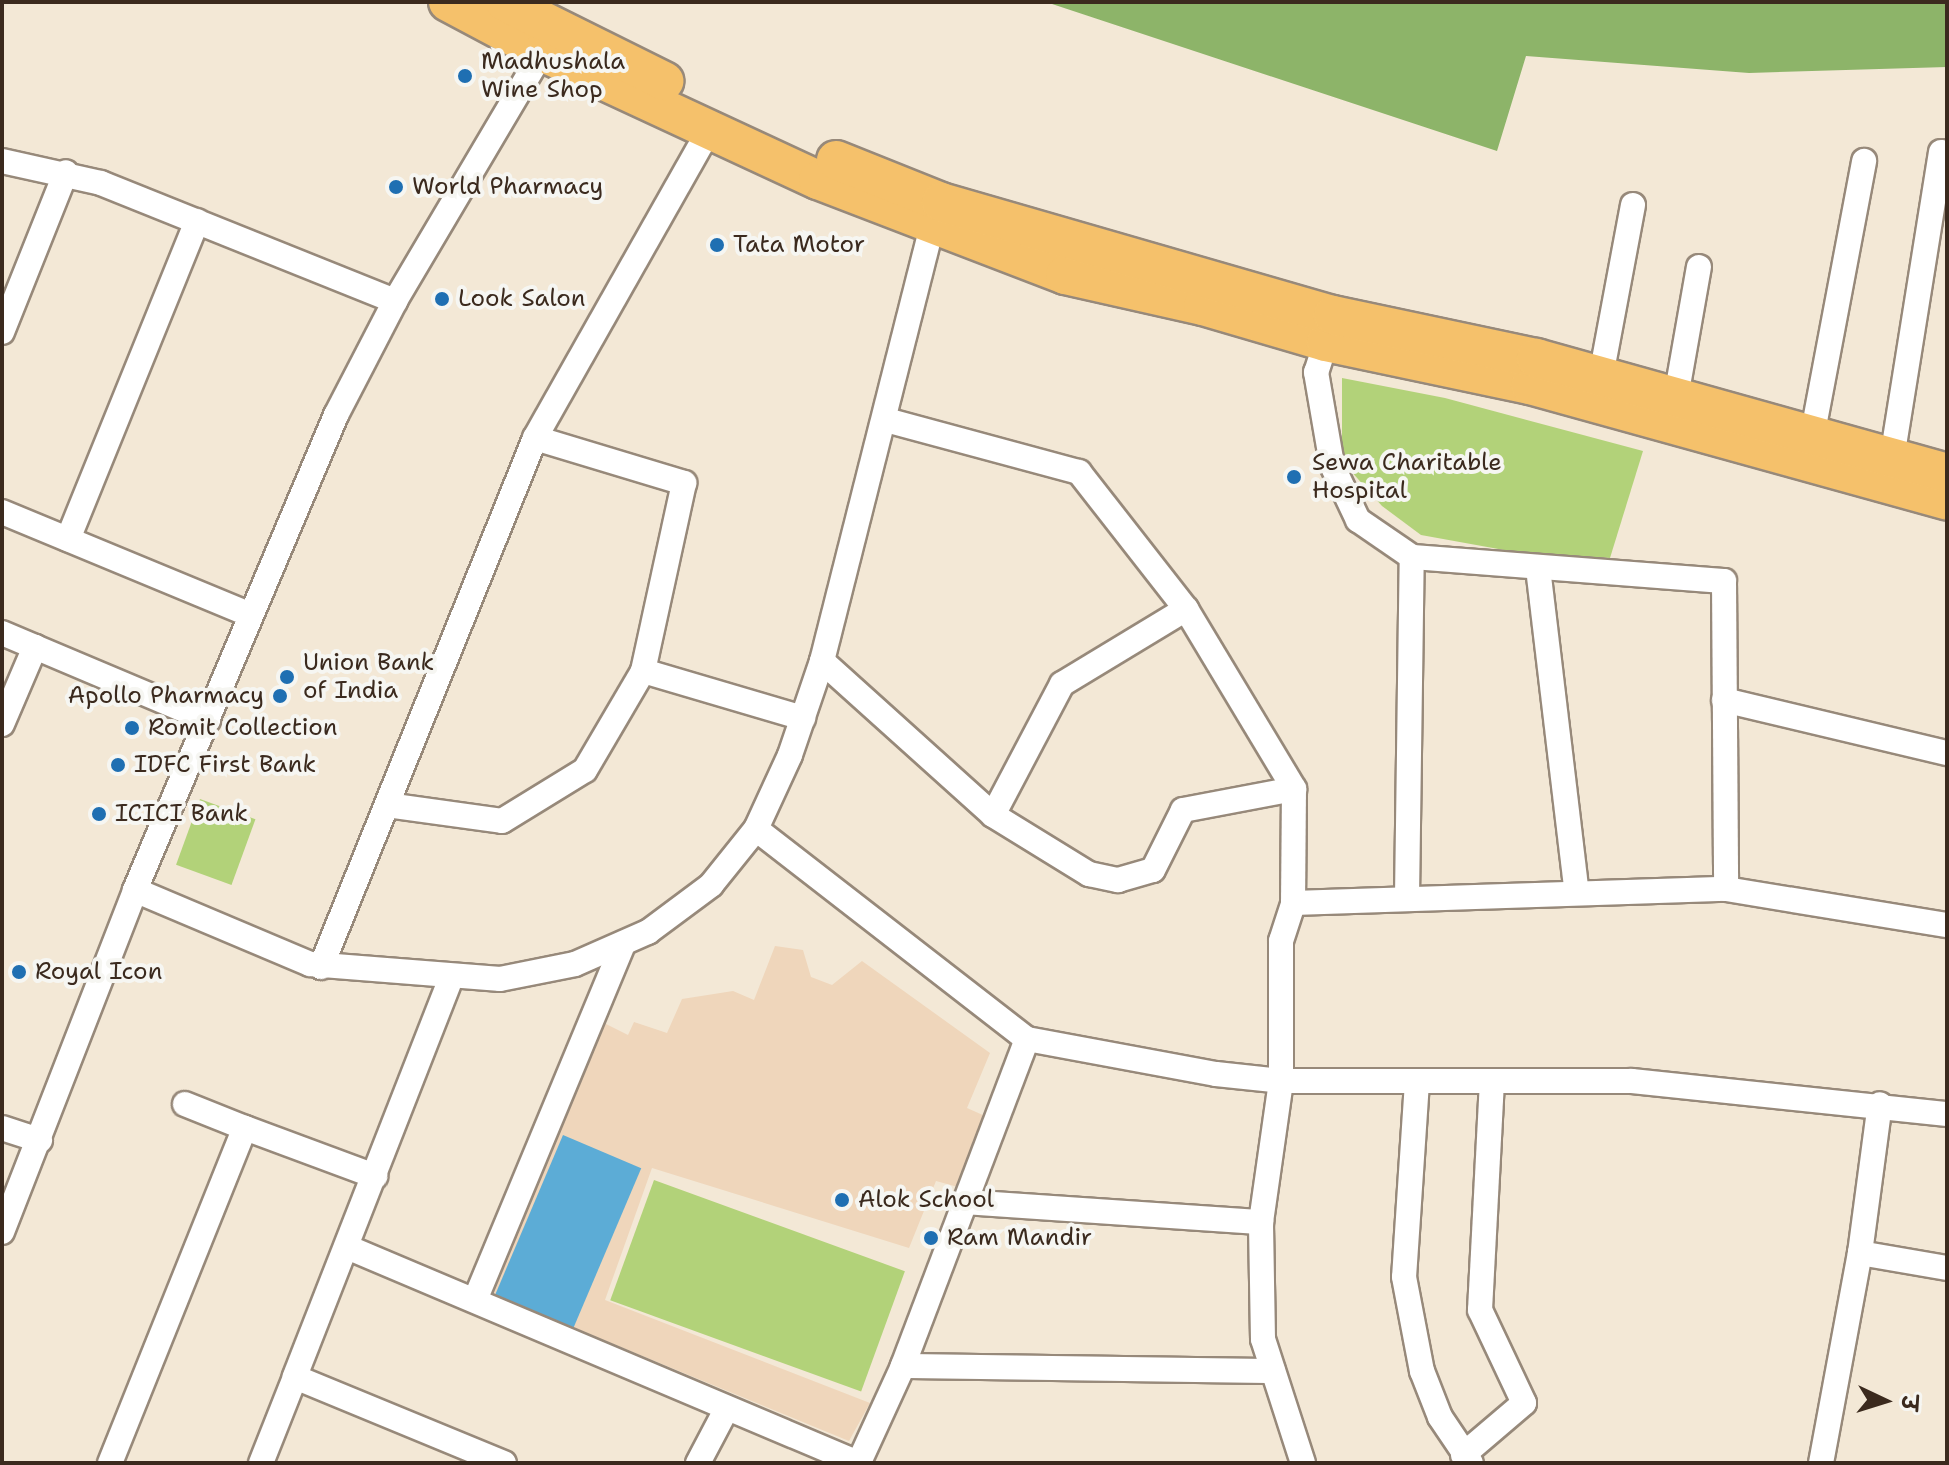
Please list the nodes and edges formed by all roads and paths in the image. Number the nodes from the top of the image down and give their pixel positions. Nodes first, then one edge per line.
1 (448, 2) edge
2 (505, 2) edge
3 (542, 52) junction
4 (709, 130) junction
5 (1941, 152) dead end
6 (2, 161) edge
7 (1864, 161) dead end
8 (66, 172) junction
9 (1633, 205) dead end
10 (197, 221) junction
11 (932, 227) junction
12 (1699, 267) dead end
13 (388, 298) junction
14 (7, 307) edge
15 (2, 332) edge
16 (1326, 342) junction
17 (1601, 376) junction
18 (1676, 397) junction
19 (886, 420) junction
20 (1812, 437) junction
21 (535, 438) junction
22 (1892, 458) junction
23 (1947, 473) edge
24 (1947, 501) edge
25 (2, 512) edge
26 (68, 539) junction
27 (1412, 557) junction
28 (1538, 568) junction
29 (1186, 609) junction
30 (245, 612) junction
31 (2, 633) edge
32 (35, 647) junction
33 (822, 661) junction
34 (643, 671) junction
35 (1724, 700) junction
36 (202, 717) junction
37 (803, 718) junction
38 (2, 724) edge
39 (1947, 753) edge
40 (1294, 789) junction
41 (387, 805) junction
42 (993, 815) junction
43 (756, 829) junction
44 (1726, 889) junction
45 (135, 890) junction
46 (1577, 893) junction
47 (1407, 897) junction
48 (1293, 903) junction
49 (1947, 925) edge
50 (623, 944) junction
51 (321, 967) junction
52 (451, 978) junction
53 (1027, 1039) junction
54 (1281, 1081) junction
55 (1417, 1082) junction
56 (1492, 1082) junction
57 (185, 1104) dead end
58 (1880, 1104) junction
59 (1947, 1114) edge
60 (2, 1128) edge
61 (245, 1128) junction
62 (40, 1140) junction
63 (375, 1176) junction
64 (965, 1202) junction
65 (1261, 1222) junction
66 (2, 1232) edge
67 (347, 1247) junction
68 (1860, 1253) junction
69 (1947, 1268) edge
70 (475, 1300) junction
71 (903, 1366) junction
72 (1273, 1371) junction
73 (295, 1377) junction
74 (727, 1408) junction
75 (1467, 1459) edge
76 (859, 1462) edge
77 (110, 1463) edge
78 (261, 1463) edge
79 (504, 1463) edge
80 (698, 1463) edge
81 (1303, 1463) edge
82 (1821, 1463) edge

1 - 3 main road
2 - 17 main road
3 - 4 main road
3 - 13 street
4 - 11 main road
4 - 21 street
5 - 22 street
6 - 8 street
7 - 20 street
8 - 10 street
8 - 14 street
9 - 17 street
10 - 13 street
10 - 26 street
11 - 16 main road
11 - 19 street
12 - 18 street
13 - 30 street
14 - 15 street
16 - 24 main road
16 - 27 street
17 - 18 main road
18 - 20 main road
19 - 29 street
19 - 33 street
20 - 22 main road
21 - 34 street
21 - 41 street
22 - 23 main road
25 - 26 street
26 - 30 street
27 - 28 street
27 - 47 street
28 - 35 street
28 - 46 street
29 - 40 street
29 - 42 street
30 - 36 street
31 - 32 street
32 - 36 street
32 - 38 street
33 - 37 street
33 - 42 street
34 - 37 street
34 - 41 street
35 - 39 street
35 - 44 street
36 - 45 street
37 - 43 street
40 - 42 street
40 - 48 street
41 - 51 street
43 - 50 street
43 - 53 street
44 - 46 street
44 - 49 street
45 - 51 street
45 - 62 street
46 - 47 street
47 - 48 street
48 - 54 street
50 - 52 street
50 - 70 street
51 - 52 street
52 - 63 street
53 - 54 street
53 - 64 street
54 - 55 street
54 - 65 street
55 - 56 street
55 - 75 street
56 - 58 street
56 - 75 street
57 - 61 street
58 - 59 street
58 - 68 street
60 - 62 street
61 - 63 street
61 - 77 street
62 - 66 street
63 - 67 street
64 - 65 street
64 - 71 street
65 - 72 street
67 - 70 street
67 - 73 street
68 - 69 street
68 - 82 street
70 - 74 street
71 - 72 street
71 - 76 street
72 - 81 street
73 - 78 street
73 - 79 street
74 - 76 street
74 - 80 street

